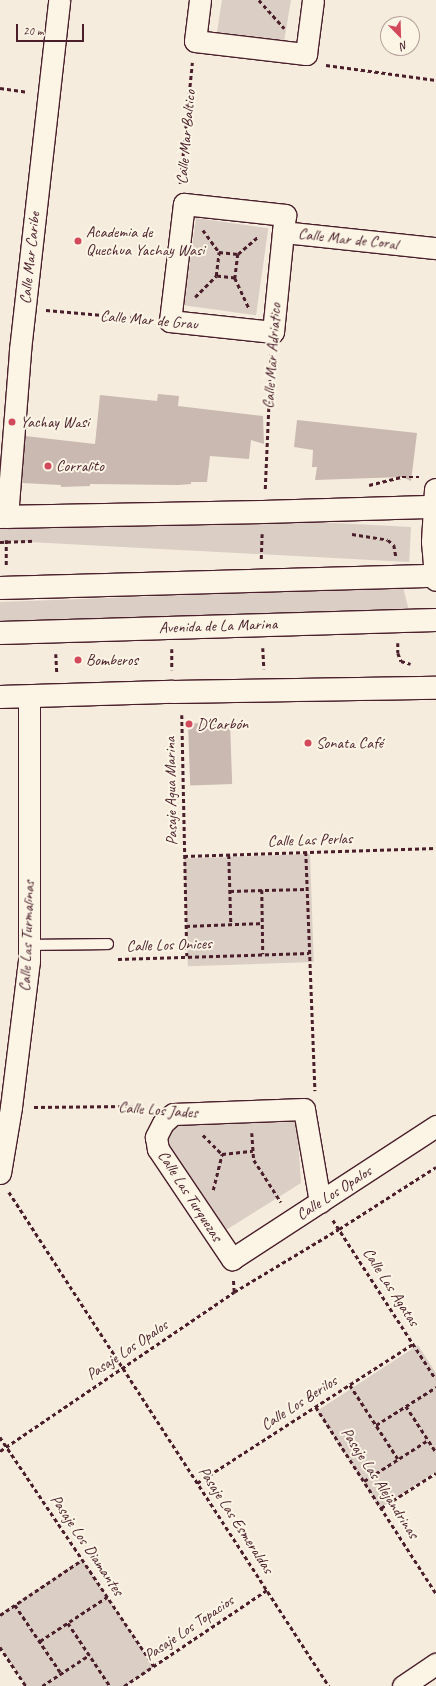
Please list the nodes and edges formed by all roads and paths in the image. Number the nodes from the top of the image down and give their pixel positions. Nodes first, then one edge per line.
1 (60, 0) edge
2 (200, 0) edge
3 (313, 0) edge
4 (195, 41) junction
5 (306, 54) junction
6 (436, 80) edge
7 (0, 88) edge
8 (49, 95) junction
9 (184, 204) junction
10 (283, 232) junction
11 (436, 248) edge
12 (235, 278) junction
13 (24, 308) junction
14 (170, 321) junction
15 (266, 331) junction
16 (265, 481) dead end
17 (368, 485) dead end
18 (272, 490) dead end
19 (265, 491) dead end
20 (432, 495) edge
21 (3, 517) edge
22 (436, 578) edge
23 (3, 588) edge
24 (436, 620) edge
25 (171, 628) junction
26 (55, 632) junction
27 (0, 633) edge
28 (436, 688) edge
29 (173, 692) junction
30 (58, 696) junction
31 (0, 697) edge
32 (29, 697) junction
33 (436, 848) edge
34 (306, 852) junction
35 (229, 854) junction
36 (184, 856) junction
37 (307, 889) junction
38 (262, 890) junction
39 (230, 891) junction
40 (263, 923) junction
41 (231, 924) junction
42 (186, 926) junction
43 (108, 944) dead end
44 (30, 945) junction
45 (309, 953) junction
46 (263, 954) junction
47 (187, 956) junction
48 (116, 959) dead end
49 (11, 1107) junction
50 (304, 1109) junction
51 (173, 1114) junction
52 (436, 1126) edge
53 (436, 1167) edge
54 (4, 1182) edge
55 (320, 1201) junction
56 (206, 1219) junction
57 (292, 1219) junction
58 (339, 1229) junction
59 (232, 1259) junction
60 (234, 1292) junction
61 (413, 1344) junction
62 (122, 1367) junction
63 (436, 1379) edge
64 (350, 1385) junction
65 (436, 1387) edge
66 (406, 1406) junction
67 (316, 1407) junction
68 (376, 1425) junction
69 (0, 1437) edge
70 (428, 1440) junction
71 (6, 1446) junction
72 (0, 1451) edge
73 (436, 1452) edge
74 (398, 1459) junction
75 (436, 1473) edge
76 (364, 1481) junction
77 (197, 1483) junction
78 (381, 1508) junction
79 (82, 1560) junction
80 (267, 1590) junction
81 (436, 1593) edge
82 (107, 1597) junction
83 (15, 1605) junction
84 (0, 1615) edge
85 (68, 1623) junction
86 (40, 1641) junction
87 (0, 1647) edge
88 (89, 1655) junction
89 (436, 1664) edge
90 (154, 1666) junction
91 (61, 1673) junction
92 (26, 1686) edge
93 (42, 1686) edge
94 (110, 1686) edge
95 (124, 1686) edge
96 (330, 1686) edge
97 (403, 1686) edge

1 - 8 street, Calle Mar Caribe
2 - 4 street
3 - 5 street
4 - 5 street
4 - 9 path, Calle Mar Baltico
5 - 6 path
7 - 8 path
8 - 13 street, Calle Mar Caribe
9 - 10 street, Calle Mar de Coral
9 - 14 street, Calle Mar Baltico
10 - 11 street, Calle Mar de Coral
10 - 15 street, Calle Mar Adriatico
12 - 12 path
12 - 15 path
13 - 14 path, Calle Mar de Grau
13 - 21 street, Calle Mar Caribe
14 - 15 street, Calle Mar de Grau
15 - 16 path, Calle Mar Adriatico
17 - 20 path
18 - 19 path
20 - 21 main road
20 - 22 main road
21 - 23 path
22 - 23 main road
24 - 25 main road, Avenida de La Marina
25 - 26 main road, Avenida de La Marina
25 - 29 path, Pasaje Agua Marina
26 - 27 main road, Avenida de La Marina
26 - 30 path
28 - 29 main road
29 - 30 main road
29 - 36 path, Pasaje Agua Marina
30 - 32 main road
31 - 32 main road
32 - 44 street, Calle Las Turmalinas
33 - 34 path, Calle Las Perlas
34 - 35 path, Calle Las Perlas
34 - 37 path
35 - 36 path, Calle Las Perlas
35 - 39 path
36 - 42 path, Pasaje Agua Marina
37 - 38 path
37 - 45 path
38 - 39 path
38 - 40 path
39 - 41 path
40 - 41 path
40 - 46 path
41 - 42 path
42 - 47 path, Pasaje Agua Marina
43 - 44 lane
44 - 49 street, Calle Las Turmalinas
45 - 46 path, Calle Los Onices
45 - 50 path
46 - 47 path, Calle Los Onices
47 - 48 path, Calle Los Onices
49 - 51 path, Calle Los Jades
49 - 54 street, Calle Las Turmalinas
50 - 51 street, Calle Los Jades
50 - 55 street
51 - 56 street, Calle Las Turquezas
52 - 55 street, Calle Los Opalos
53 - 58 path
54 - 62 path, Pasaje Las Esmeraldas
55 - 57 street, Calle Los Opalos
55 - 58 path, Calle Las Agatas
56 - 57 path
56 - 59 street, Calle Las Turquezas
57 - 59 street, Calle Los Opalos
58 - 60 path
58 - 61 path, Calle Las Agatas
59 - 60 path
60 - 62 path, Pasaje Los Opalos
61 - 63 path, Calle Las Agatas
61 - 64 path, Calle Los Berilos
62 - 71 path, Pasaje Los Opalos
62 - 77 path, Pasaje Las Esmeraldas
64 - 67 path, Calle Los Berilos
64 - 68 path
65 - 66 path
66 - 68 path
66 - 70 path
67 - 76 path, Pasaje Las Alejandrinas
67 - 77 path, Calle Los Berilos
68 - 74 path
69 - 71 path, Pasaje Los Diamantes
70 - 73 path
70 - 74 path
71 - 72 path, Pasaje Los Opalos
71 - 79 path, Pasaje Los Diamantes
74 - 76 path
75 - 78 path
76 - 78 path, Pasaje Las Alejandrinas
77 - 80 path, Pasaje Las Esmeraldas
78 - 81 path, Pasaje Las Alejandrinas
79 - 82 path, Pasaje Los Diamantes
79 - 83 path
80 - 90 path, Pasaje Los Topacios
80 - 96 path, Pasaje Las Esmeraldas
82 - 85 path
82 - 90 path, Pasaje Los Diamantes
83 - 84 path
83 - 86 path
85 - 86 path
85 - 88 path
86 - 91 path
87 - 92 path
88 - 91 path
88 - 94 path
89 - 97 street
90 - 95 path, Pasaje Los Topacios
91 - 93 path

